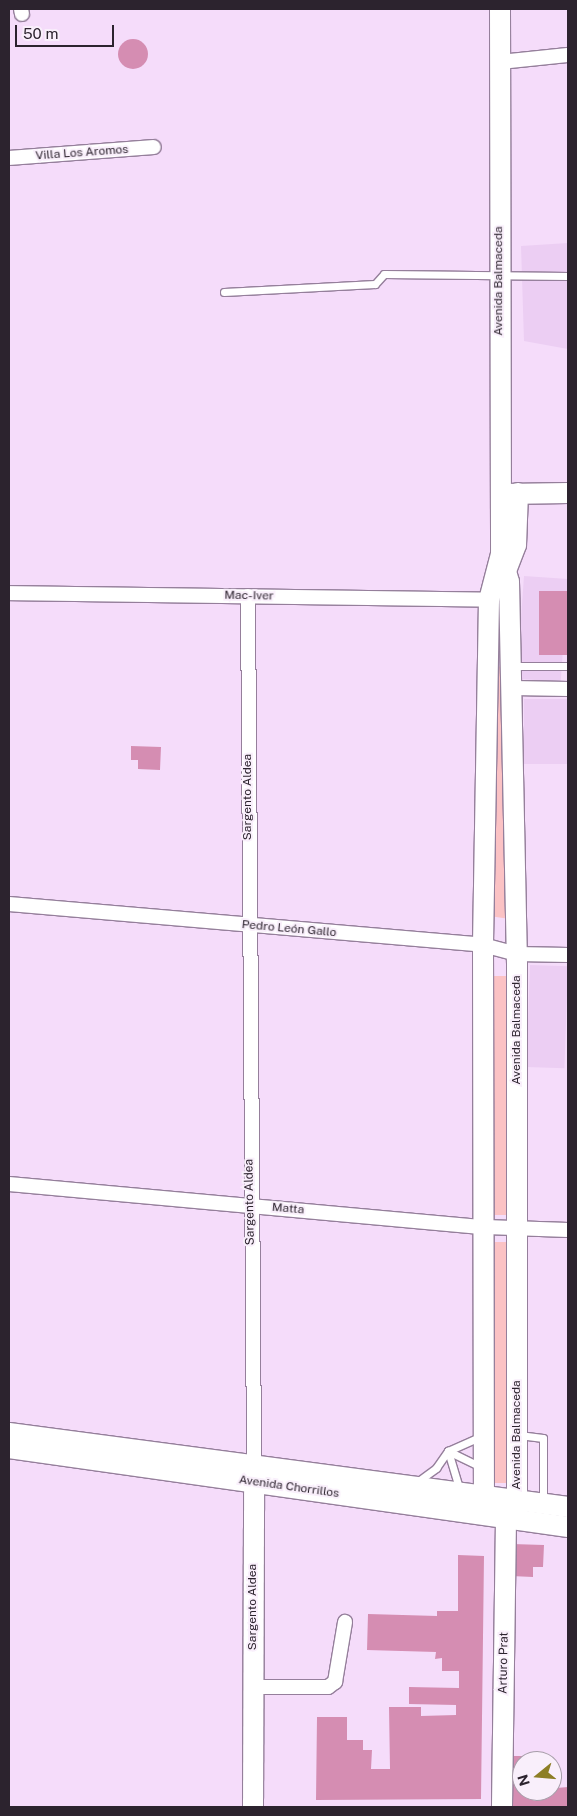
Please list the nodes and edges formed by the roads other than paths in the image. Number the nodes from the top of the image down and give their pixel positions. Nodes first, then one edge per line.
1 (500, 9) edge
2 (568, 55) edge
3 (500, 62) junction
4 (154, 147) dead end
5 (9, 158) edge
6 (499, 274) junction
7 (568, 276) edge
8 (224, 292) dead end
9 (568, 493) edge
10 (510, 494) junction
11 (504, 562) junction
12 (9, 593) edge
13 (248, 596) junction
14 (489, 600) junction
15 (512, 666) junction
16 (568, 666) edge
17 (513, 688) junction
18 (568, 689) edge
19 (9, 904) edge
20 (247, 925) junction
21 (483, 945) junction
22 (517, 954) junction
23 (568, 955) edge
24 (9, 1184) edge
25 (250, 1206) junction
26 (486, 1227) junction
27 (515, 1228) junction
28 (568, 1230) edge
29 (9, 1433) edge
30 (484, 1434) junction
31 (517, 1435) junction
32 (9, 1448) edge
33 (448, 1451) junction
34 (484, 1469) junction
35 (254, 1473) junction
36 (412, 1485) junction
37 (460, 1492) junction
38 (484, 1495) junction
39 (517, 1499) junction
40 (543, 1503) junction
41 (568, 1507) edge
42 (506, 1519) junction
43 (568, 1527) edge
44 (345, 1622) dead end
45 (253, 1687) junction
46 (253, 1807) edge
47 (502, 1807) edge

1 - 3 main road, Avenida Balmaceda
2 - 3 street
3 - 6 main road, Avenida Balmaceda
4 - 5 street, Villa Los Aromos
6 - 7 lane
6 - 8 lane
6 - 10 main road, Avenida Balmaceda
9 - 10 main road
10 - 11 main road, Avenida Balmaceda
11 - 14 main road
11 - 15 main road, Avenida Balmaceda
12 - 13 street, Mac-Iver
13 - 14 street, Mac-Iver
13 - 20 street, Sargento Aldea
14 - 21 main road
15 - 16 lane
15 - 17 main road, Avenida Balmaceda
17 - 18 street
17 - 22 main road, Avenida Balmaceda
19 - 20 street, Pedro León Gallo
20 - 21 street, Pedro León Gallo
20 - 25 street, Sargento Aldea
21 - 22 street, Pedro León Gallo
21 - 26 main road
22 - 23 street, Pedro León Gallo
22 - 27 main road, Avenida Balmaceda
24 - 25 street, Matta
25 - 26 street, Matta
25 - 35 street, Sargento Aldea
26 - 27 street, Matta
26 - 30 main road
27 - 28 street, Matta
27 - 31 main road, Avenida Balmaceda
29 - 35 main road, Avenida Chorrillos
30 - 31 main road
30 - 33 lane
30 - 34 main road
31 - 39 main road, Avenida Balmaceda
31 - 40 lane
32 - 35 main road, Avenida Chorrillos
33 - 34 lane
33 - 36 lane
33 - 37 lane
34 - 38 main road
35 - 36 main road, Avenida Chorrillos
35 - 42 main road, Avenida Chorrillos
35 - 45 main road, Sargento Aldea
36 - 37 main road, Avenida Chorrillos
37 - 38 main road, Avenida Chorrillos
38 - 39 main road, Avenida Chorrillos
38 - 42 main road
39 - 40 main road, Avenida Chorrillos
39 - 42 main road, Avenida Balmaceda
40 - 41 main road, Avenida Chorrillos
42 - 43 main road, Avenida Chorrillos
42 - 47 main road, Arturo Prat
44 - 45 street
45 - 46 main road, Sargento Aldea

